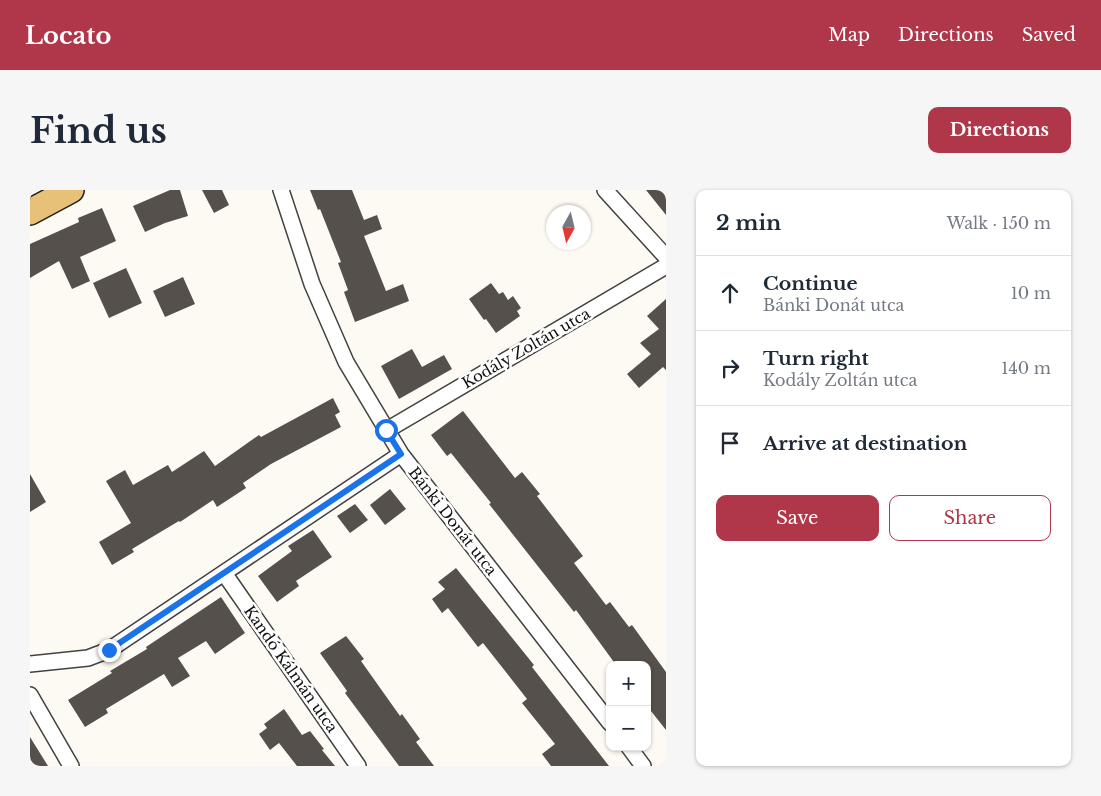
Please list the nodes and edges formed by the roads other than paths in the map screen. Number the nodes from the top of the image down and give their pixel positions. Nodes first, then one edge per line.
1 (71, 190) edge
2 (281, 190) edge
3 (605, 190) edge
4 (30, 212) edge
5 (666, 257) edge
6 (666, 266) edge
7 (386, 430) junction
8 (401, 454) junction
9 (224, 573) junction
10 (30, 664) edge
11 (30, 695) edge
12 (606, 718) edge
13 (632, 751) edge
14 (71, 766) edge
15 (358, 766) edge
16 (644, 766) edge

1 - 4 main road
2 - 7 street, Bánki Donát utca
3 - 5 street
6 - 7 street, Kodály Zoltán utca
7 - 8 street, Bánki Donát utca
8 - 9 street
8 - 12 street, Bánki Donát utca
9 - 10 street
9 - 15 street, Kandó Kálmán utca
11 - 14 street
13 - 16 street

